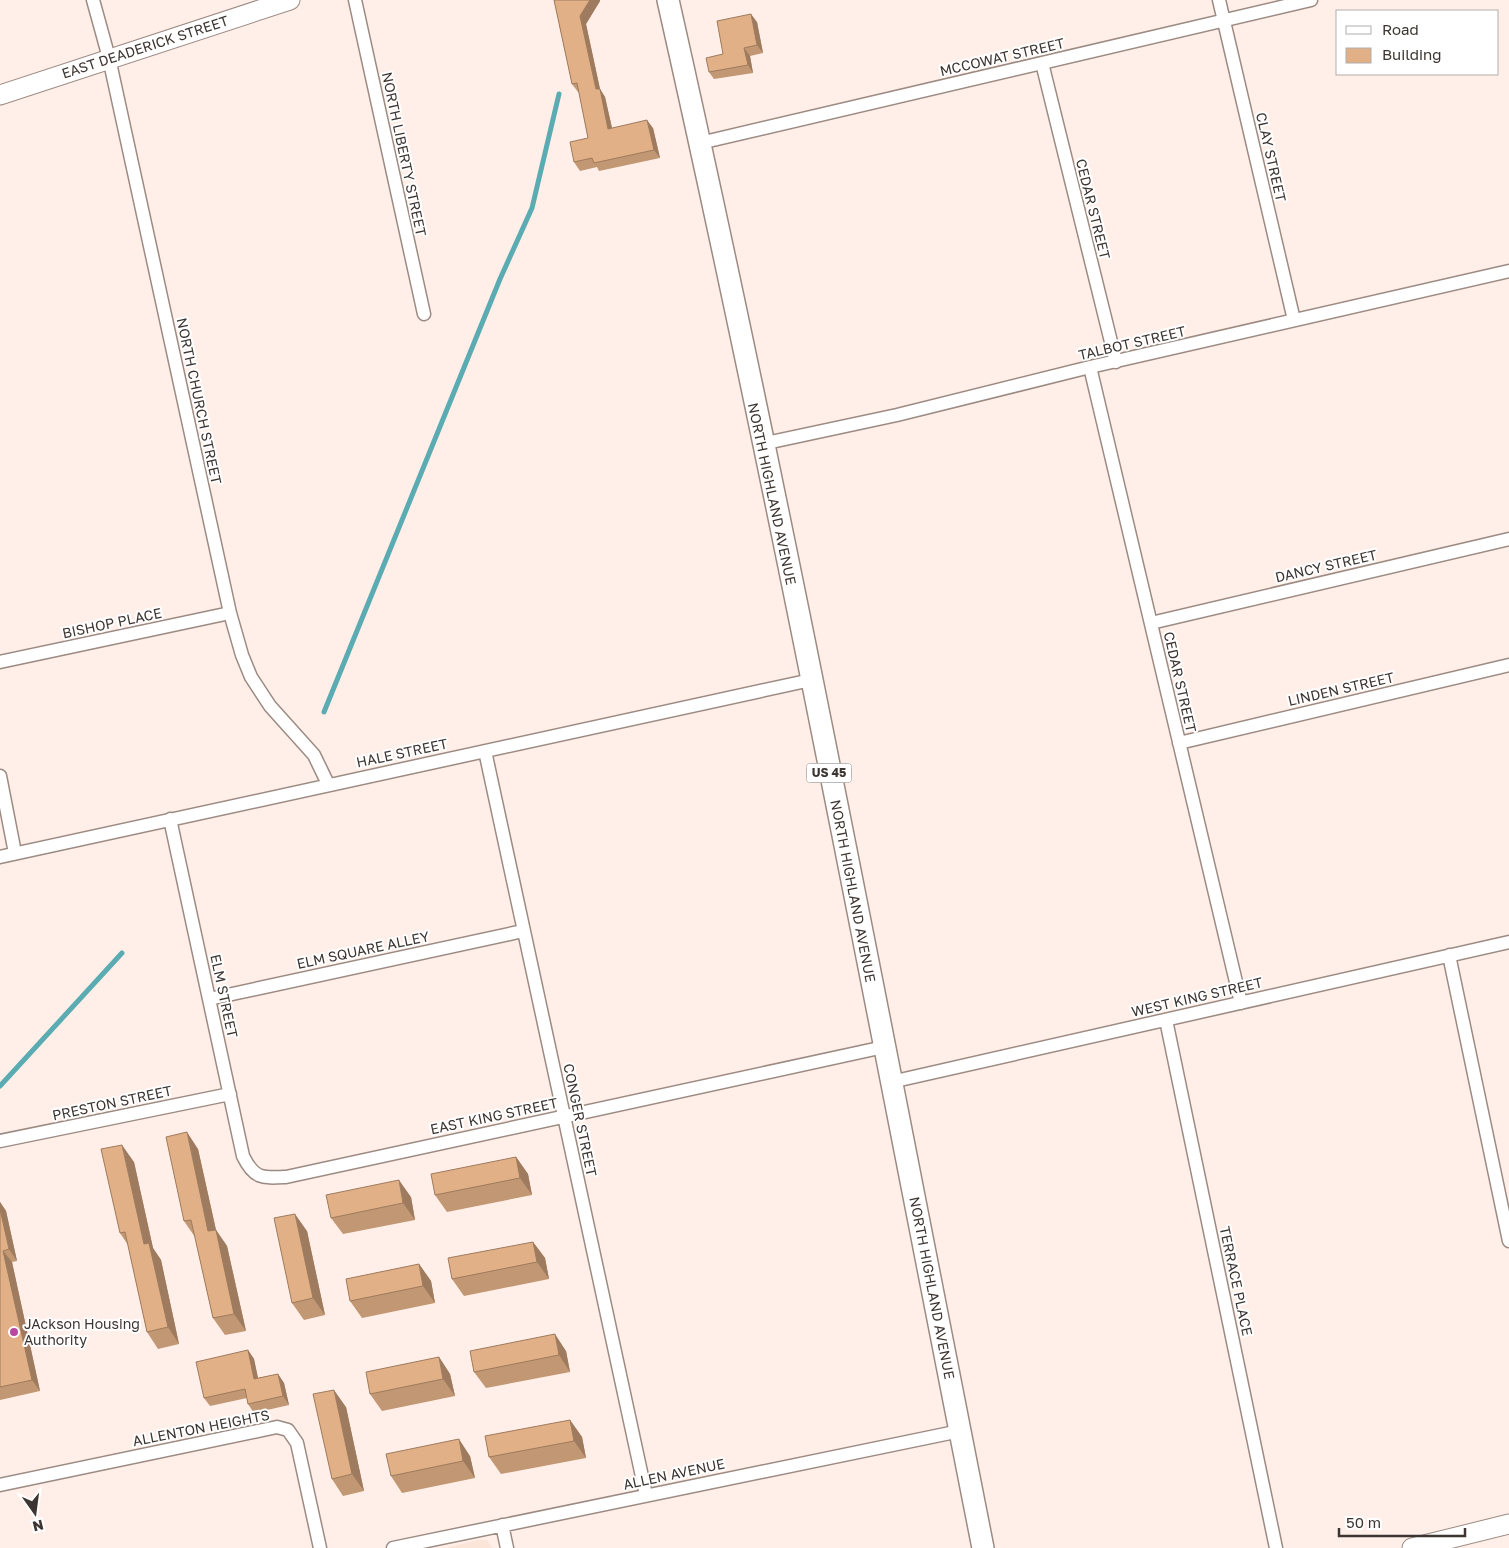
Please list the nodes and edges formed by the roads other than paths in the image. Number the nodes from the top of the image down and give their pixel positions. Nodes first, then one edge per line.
1 (93, 0) edge
2 (290, 0) edge
3 (355, 0) edge
4 (668, 0) edge
5 (1219, 0) edge
6 (1311, 0) edge
7 (1224, 20) junction
8 (109, 58) junction
9 (1042, 63) junction
10 (0, 95) edge
11 (700, 143) junction
12 (1509, 271) edge
13 (424, 314) dead end
14 (1294, 320) junction
15 (1116, 362) junction
16 (1090, 367) junction
17 (762, 444) junction
18 (1509, 538) edge
19 (230, 613) junction
20 (1151, 623) junction
21 (0, 662) edge
22 (1509, 664) edge
23 (811, 680) junction
24 (1179, 743) junction
25 (485, 751) junction
26 (0, 776) edge
27 (328, 784) junction
28 (170, 819) junction
29 (15, 853) junction
30 (0, 857) edge
31 (523, 930) junction
32 (1509, 942) edge
33 (1449, 956) junction
34 (209, 999) junction
35 (1241, 1003) junction
36 (1166, 1020) junction
37 (884, 1047) junction
38 (891, 1082) junction
39 (230, 1094) junction
40 (564, 1116) junction
41 (0, 1141) edge
42 (257, 1175) joint
43 (1509, 1241) edge
44 (960, 1431) junction
45 (0, 1485) edge
46 (646, 1495) junction
47 (1509, 1524) edge
48 (502, 1525) junction
49 (320, 1548) edge
50 (393, 1548) edge
51 (507, 1548) edge
52 (983, 1548) edge
53 (1276, 1548) edge
54 (1412, 1548) edge

1 - 8 street, NORTH CHURCH STREET
2 - 8 street, EAST DEADERICK STREET
3 - 13 street, NORTH LIBERTY STREET
4 - 11 main road, NORTH HIGHLAND AVENUE / US 45
5 - 7 street, CLAY STREET
6 - 7 street, MCCOWAT STREET
7 - 9 street, MCCOWAT STREET
7 - 14 street, CLAY STREET
8 - 10 street, EAST DEADERICK STREET
8 - 19 street, NORTH CHURCH STREET
9 - 11 street, MCCOWAT STREET
9 - 15 street, CEDAR STREET
11 - 17 main road, NORTH HIGHLAND AVENUE / US 45
12 - 14 street, TALBOT STREET
14 - 15 street, TALBOT STREET
15 - 16 street, TALBOT STREET
16 - 17 street, TALBOT STREET
16 - 20 street, CEDAR STREET
17 - 23 main road, NORTH HIGHLAND AVENUE / US 45
18 - 20 street, DANCY STREET
19 - 21 street, BISHOP PLACE
19 - 27 street, NORTH CHURCH STREET
20 - 24 street, CEDAR STREET
22 - 24 street, LINDEN STREET
23 - 25 street, HALE STREET
23 - 37 main road, NORTH HIGHLAND AVENUE / US 45
24 - 35 street, CEDAR STREET
25 - 27 street, HALE STREET
25 - 31 street, CONGER STREET
26 - 29 street
27 - 28 street, HALE STREET
28 - 29 street, HALE STREET
28 - 34 street, ELM STREET
29 - 30 street, HALE STREET
31 - 34 street, ELM SQUARE ALLEY
31 - 40 street, CONGER STREET
32 - 33 street, WEST KING STREET
33 - 35 street, WEST KING STREET
33 - 43 street
34 - 39 street, ELM STREET
35 - 36 street, WEST KING STREET
36 - 38 street, WEST KING STREET
36 - 53 street, TERRACE PLACE
37 - 38 main road, NORTH HIGHLAND AVENUE / US 45
37 - 40 street, EAST KING STREET
38 - 44 main road, NORTH HIGHLAND AVENUE / US 45
39 - 41 street, PRESTON STREET
39 - 42 street, ELM STREET
40 - 42 street, EAST KING STREET
40 - 46 street, CONGER STREET
44 - 46 street, ALLEN AVENUE
44 - 52 main road, NORTH HIGHLAND AVENUE / US 45
45 - 49 street, ALLENTON HEIGHTS
46 - 48 street, ALLEN AVENUE
47 - 54 street
48 - 50 street, ALLEN AVENUE
48 - 51 street

